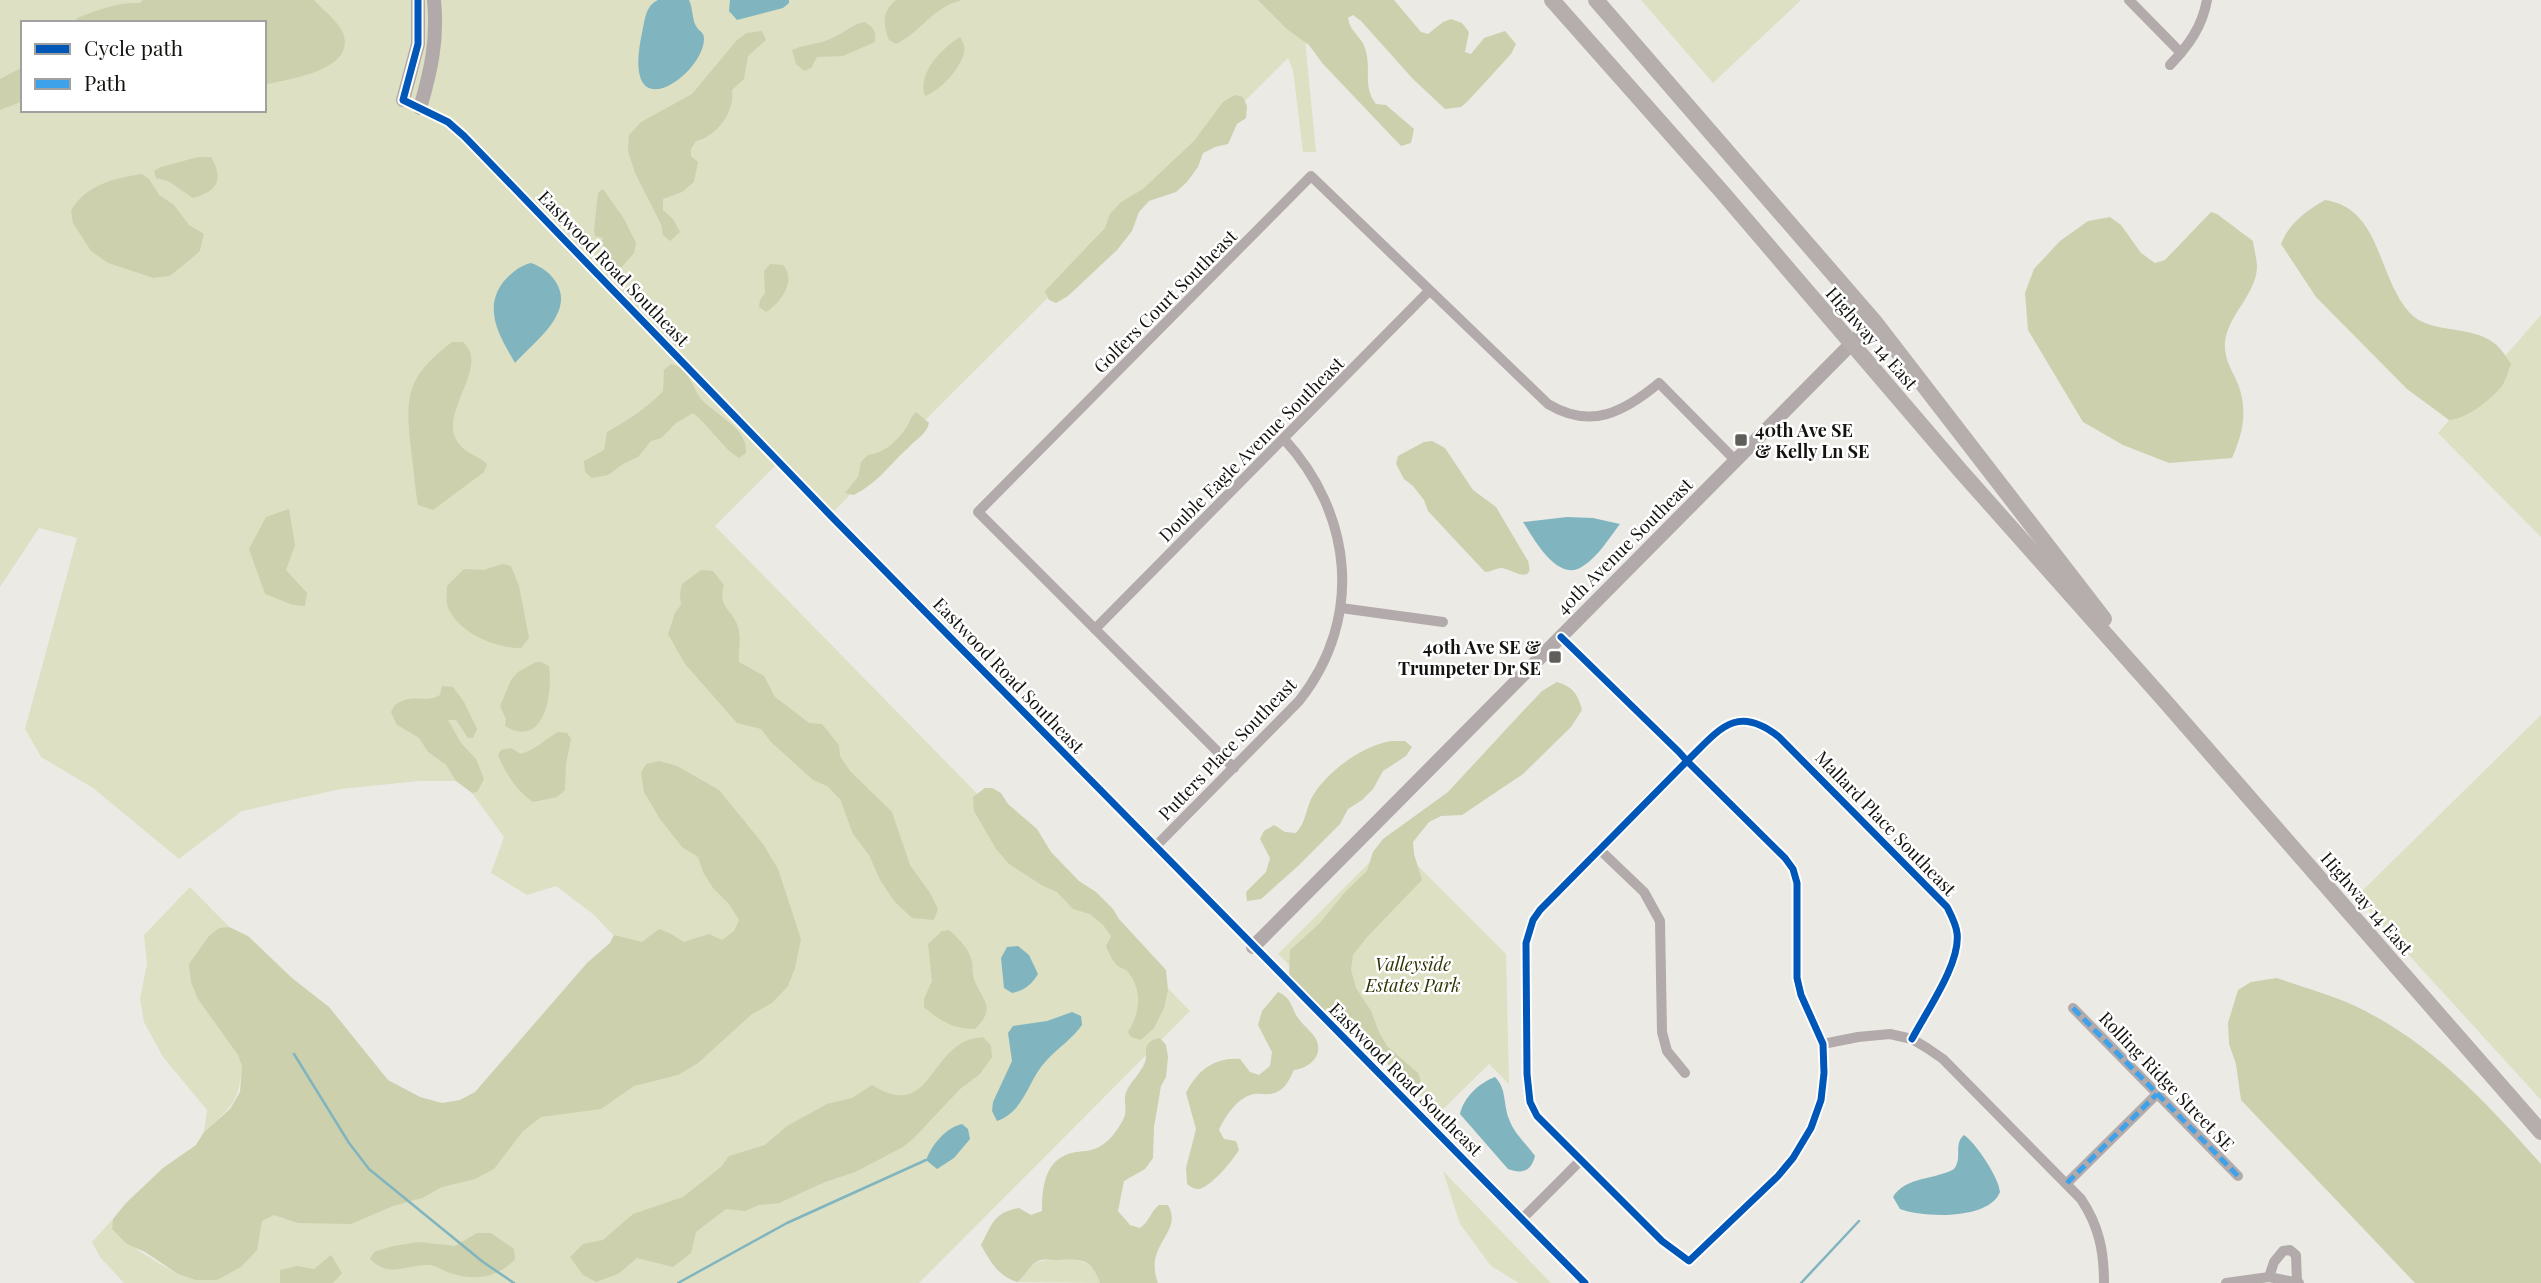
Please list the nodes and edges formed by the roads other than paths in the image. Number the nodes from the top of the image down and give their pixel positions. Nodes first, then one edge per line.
1 (418, 0) edge
2 (434, 0) edge
3 (1552, 0) edge
4 (1596, 0) edge
5 (2129, 0) edge
6 (2207, 0) edge
7 (2181, 53) junction
8 (2170, 65) dead end
9 (403, 100) joint
10 (420, 108) junction
11 (1429, 291) junction
12 (1874, 321) junction
13 (1851, 344) junction
14 (1284, 439) junction
15 (1735, 460) junction
16 (1341, 608) junction
17 (1443, 622) dead end
18 (1095, 629) junction
19 (1561, 637) junction
20 (2164, 700) junction
21 (1687, 761) junction
22 (1234, 768) junction
23 (1154, 847) junction
24 (1599, 849) junction
25 (1252, 947) junction
26 (2073, 1008) dead end
27 (1912, 1040) junction
28 (1823, 1044) junction
29 (1685, 1073) dead end
30 (2157, 1094) junction
31 (2541, 1132) edge
32 (1581, 1160) junction
33 (2238, 1177) dead end
34 (2067, 1183) junction
35 (1522, 1219) junction
36 (2269, 1277) junction
37 (1585, 1283) edge
38 (2104, 1283) edge
39 (2226, 1283) edge
40 (2298, 1283) edge

1 - 9 street
2 - 10 street
3 - 13 main road, Highway 14 East
4 - 12 main road, Highway 14 East
5 - 7 street
6 - 7 street
7 - 8 street
9 - 10 street, Eastwood Road Southeast
10 - 23 street, Eastwood Road Southeast
11 - 14 street, Double Eagle Avenue Southeast
11 - 15 street, Golfers Court Southeast
11 - 18 street, Golfers Court Southeast
12 - 13 street, 40th Avenue Southeast
12 - 20 main road, Highway 14 East
13 - 15 street, 40th Avenue Southeast
13 - 20 main road, Highway 14 East
14 - 16 street, Putters Place Southeast
14 - 18 street, Double Eagle Avenue Southeast
15 - 19 street, 40th Avenue Southeast
16 - 17 street
16 - 22 street, Putters Place Southeast
18 - 22 street, Golfers Court Southeast
19 - 21 street
19 - 25 street, 40th Avenue Southeast
20 - 31 main road, Highway 14 East
21 - 24 street, Mallard Place Southeast
21 - 27 street, Mallard Place Southeast
21 - 28 street
22 - 23 street, Putters Place Southeast
23 - 25 street, Eastwood Road Southeast
24 - 29 street
24 - 32 street, Mallard Place Southeast
25 - 35 street, Eastwood Road Southeast
26 - 30 street, Rolling Ridge Street SE
27 - 28 street
27 - 34 street
28 - 32 street, Mallard Place Southeast
30 - 33 street, Rolling Ridge Street SE
30 - 34 street
32 - 35 street
34 - 38 street
35 - 37 street, Eastwood Road Southeast
36 - 39 street
36 - 40 street
36 - 40 street

